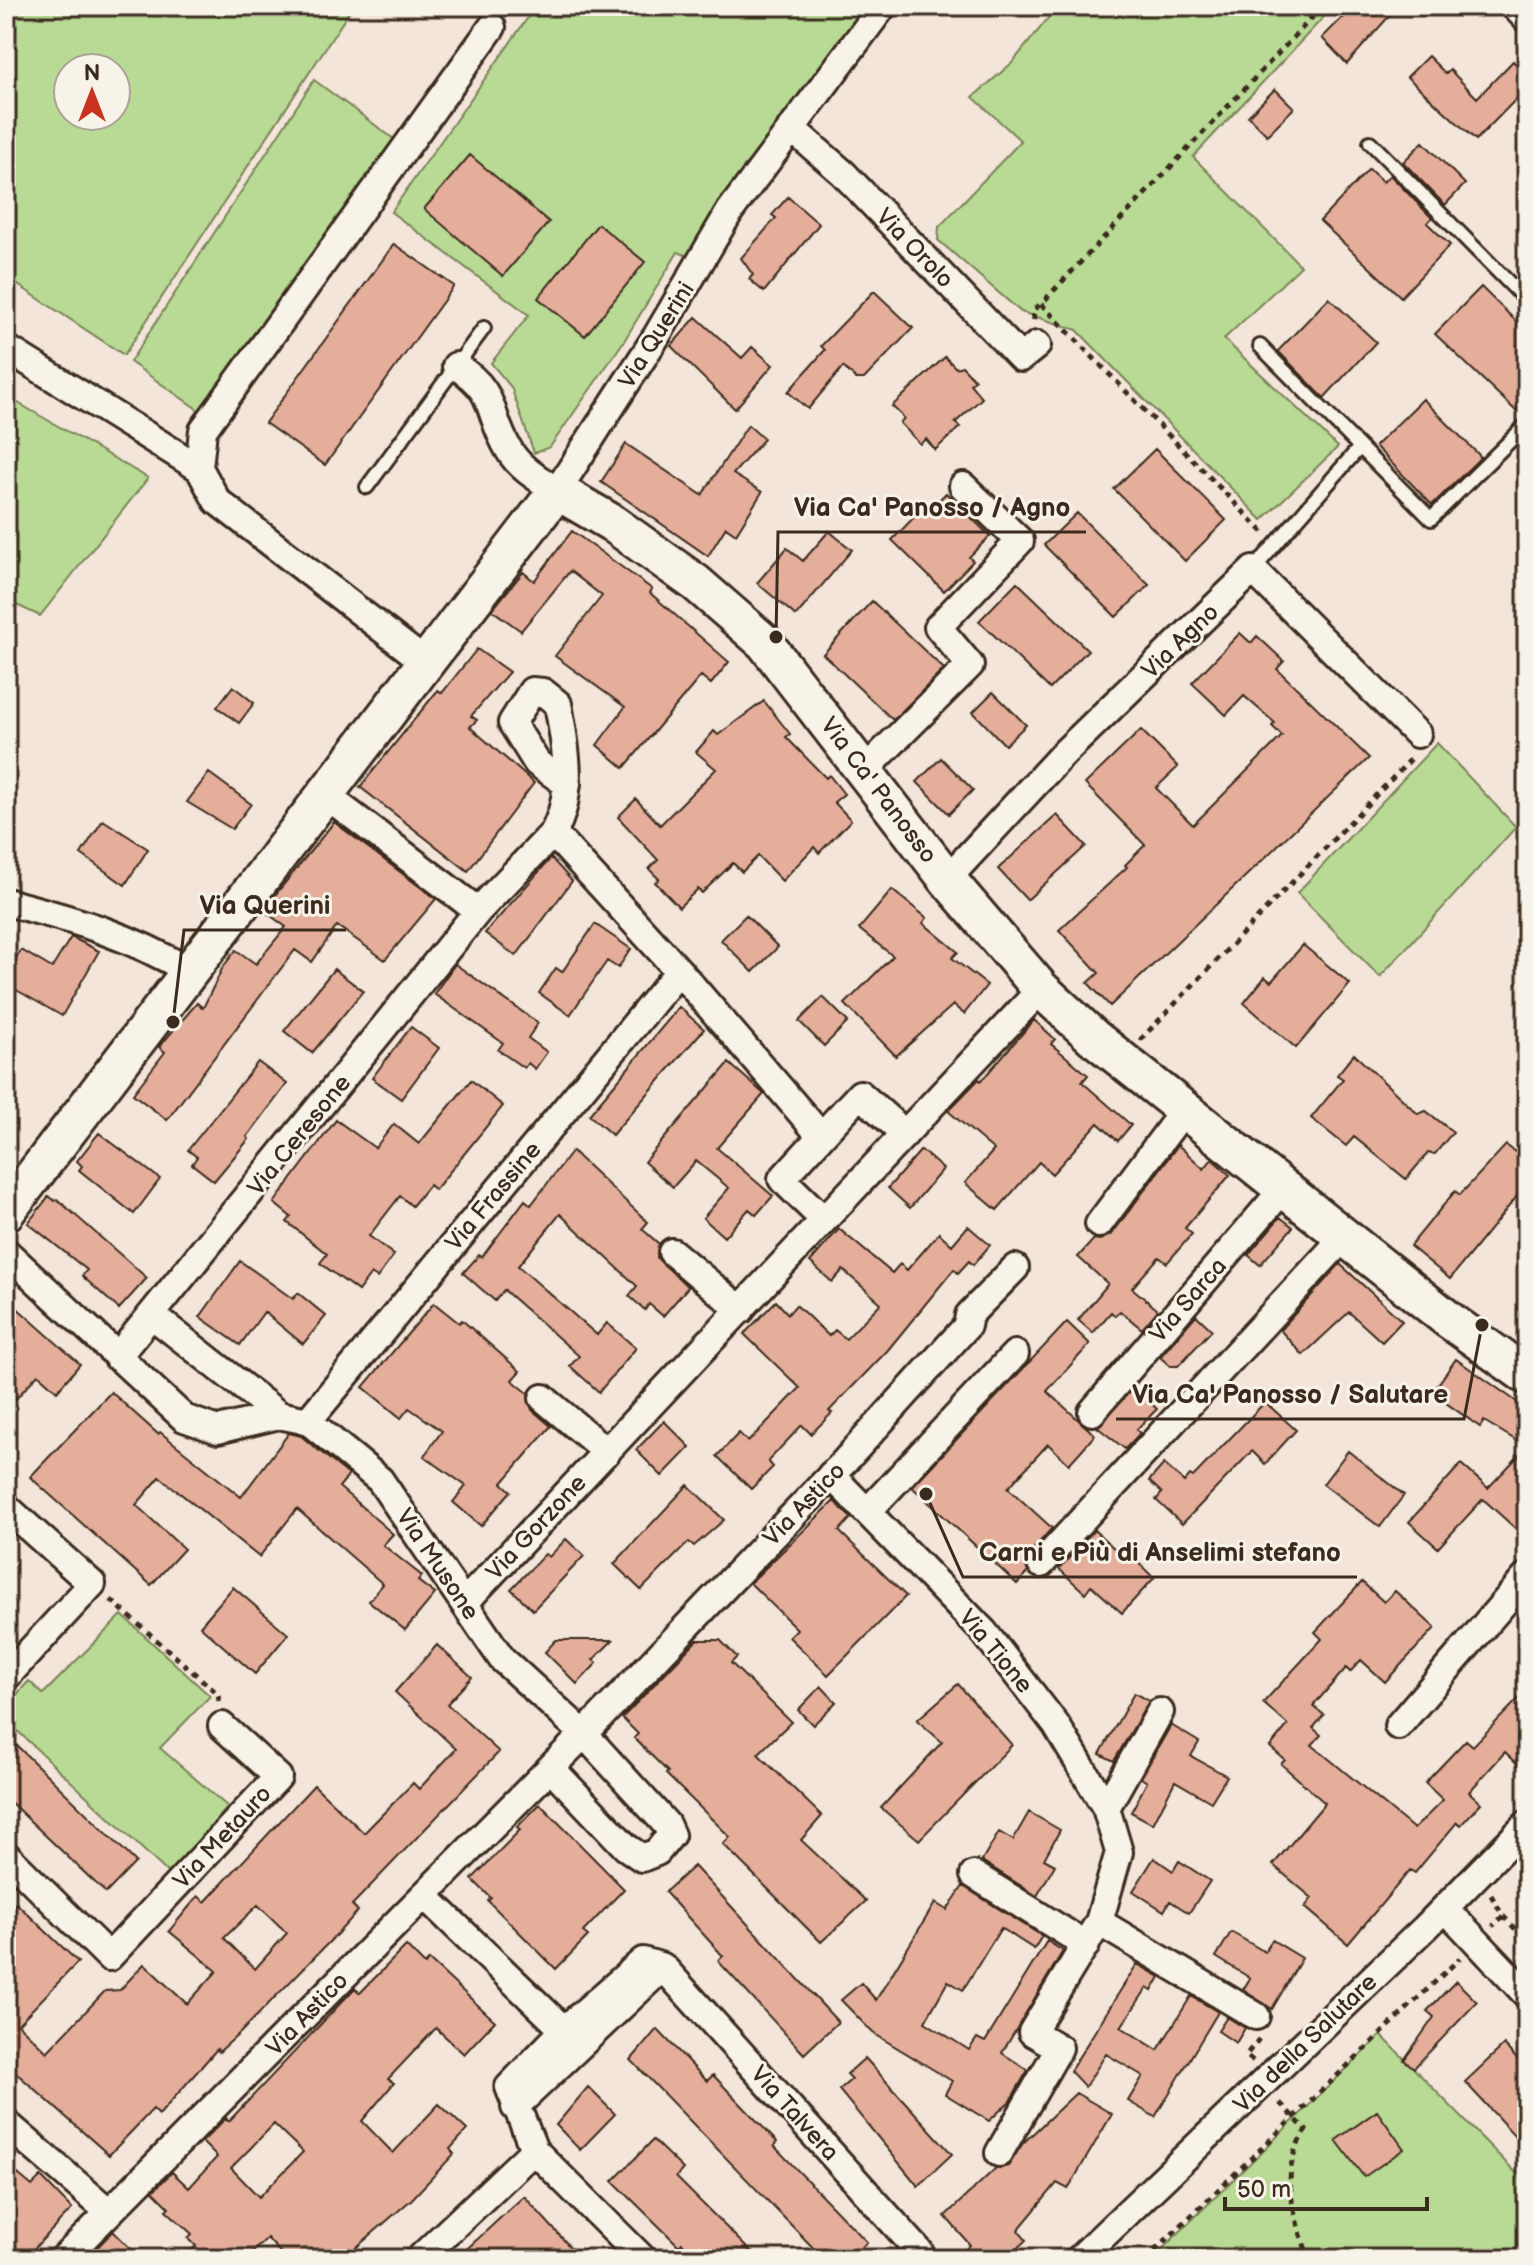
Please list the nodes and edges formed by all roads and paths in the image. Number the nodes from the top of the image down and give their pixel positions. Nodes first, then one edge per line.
1 (883, 6) edge
2 (1323, 6) edge
3 (1514, 6) edge
4 (1527, 19) edge
5 (492, 27) dead end
6 (791, 128) junction
7 (1370, 142) dead end
8 (1527, 301) edge
9 (484, 328) dead end
10 (1037, 345) dead end
11 (1260, 346) dead end
12 (6, 348) edge
13 (456, 366) junction
14 (1527, 424) edge
15 (1360, 447) junction
16 (199, 468) junction
17 (963, 486) dead end
18 (367, 487) dead end
19 (557, 491) junction
20 (1275, 544) junction
21 (1253, 570) junction
22 (425, 662) junction
23 (1417, 734) joint
24 (863, 772) junction
25 (567, 784) dead end
26 (327, 796) junction
27 (553, 833) junction
28 (947, 879) junction
29 (6, 902) edge
30 (478, 911) junction
31 (679, 971) junction
32 (191, 972) junction
33 (1041, 989) junction
34 (1120, 1061) junction
35 (1184, 1110) junction
36 (905, 1134) junction
37 (821, 1136) junction
38 (1284, 1188) junction
39 (10, 1197) edge
40 (823, 1219) junction
41 (1099, 1224) dead end
42 (1344, 1237) junction
43 (6, 1252) edge
44 (672, 1252) dead end
45 (1015, 1268) dead end
46 (741, 1310) junction
47 (153, 1316) junction
48 (1015, 1354) dead end
49 (117, 1357) junction
50 (1527, 1376) edge
51 (543, 1398) dead end
52 (1092, 1412) dead end
53 (279, 1415) junction
54 (308, 1421) junction
55 (607, 1452) junction
56 (831, 1475) junction
57 (6, 1507) edge
58 (869, 1510) junction
59 (1041, 1564) dead end
60 (1527, 1576) edge
61 (92, 1584) junction
62 (465, 1602) junction
63 (6, 1677) edge
64 (1160, 1712) dead end
65 (222, 1726) joint
66 (1398, 1726) dead end
67 (584, 1734) junction
68 (551, 1768) junction
69 (1106, 1808) junction
70 (1527, 1824) edge
71 (6, 1855) edge
72 (974, 1875) dead end
73 (1499, 1885) dead end
74 (424, 1895) junction
75 (1445, 1908) junction
76 (1503, 1916) junction
77 (1099, 1922) junction
78 (1486, 1932) dead end
79 (1527, 1941) edge
80 (1086, 1945) junction
81 (1464, 1954) dead end
82 (663, 1967) junction
83 (1527, 1995) edge
84 (1256, 2016) dead end
85 (564, 2030) junction
86 (1261, 2086) junction
87 (515, 2107) junction
88 (1294, 2115) junction
89 (6, 2123) edge
90 (534, 2150) junction
91 (999, 2153) dead end
92 (109, 2212) junction
93 (1527, 2231) edge
94 (63, 2259) edge
95 (419, 2259) edge
96 (643, 2259) edge
97 (912, 2259) edge
98 (1079, 2259) edge
99 (1146, 2259) edge
100 (1309, 2259) edge
101 (1520, 2259) edge

1 - 6 street, Via Querini
2 - 20 path
3 - 4 street
5 - 16 street
6 - 10 street, Via Orolo
6 - 19 street, Via Querini
7 - 8 lane
9 - 13 lane
11 - 15 lane
12 - 16 street
13 - 18 lane
13 - 19 street
14 - 15 lane
15 - 20 lane
16 - 22 street
17 - 24 street
19 - 22 street, Via Querini
19 - 24 street, Via Ca' Panosso
20 - 21 lane
21 - 23 street
21 - 28 street, Via Agno
22 - 26 street, Via Querini
23 - 34 path
24 - 28 street, Via Ca' Panosso
25 - 27 street, Via Ceresone
26 - 30 street
26 - 32 street, Via Querini
27 - 30 street, Via Ceresone
27 - 31 street
28 - 33 street, Via Ca' Panosso
29 - 32 street
30 - 47 street, Via Ceresone
31 - 37 street
31 - 54 street, Via Frassine
32 - 39 street, Via Querini
33 - 34 street, Via Ca' Panosso
33 - 36 street, Via Gorzone
34 - 35 street, Via Ca' Panosso
35 - 38 street, Via Ca' Panosso
35 - 41 street
36 - 37 street
36 - 40 street, Via Gorzone
37 - 40 street
38 - 42 street, Via Ca' Panosso
38 - 52 street, Via Sarca
40 - 46 street, Via Gorzone
42 - 50 street, Via Ca' Panosso
42 - 59 street
43 - 49 street, Via Musone
44 - 46 street
45 - 56 street, Via Astico
46 - 55 street, Via Gorzone
47 - 49 street, Via Ceresone
47 - 53 street, Via Musone
48 - 58 street
49 - 53 street, Via Musone
51 - 55 street, Via Gorzone
53 - 54 street, Via Musone
54 - 62 street, Via Musone
55 - 62 street, Via Gorzone
56 - 58 street, Via Tione
56 - 67 street, Via Astico
57 - 61 street
58 - 69 street, Via Tione
60 - 66 street
61 - 63 street
61 - 65 path
62 - 67 street, Via Musone
64 - 69 street
65 - 71 street, Via Metauro
67 - 68 street, Via Astico
67 - 68 street
68 - 74 street, Via Astico
69 - 77 street, Via Tione
70 - 75 street, Via della Salutare
72 - 80 street
73 - 76 path
74 - 85 street
74 - 92 street, Via Astico
75 - 83 street
75 - 86 street, Via della Salutare
76 - 78 path
76 - 79 path
77 - 80 street, Via Tione
77 - 84 street
80 - 91 street, Via Tione
81 - 88 path
82 - 85 street
82 - 87 street
82 - 97 street, Via Talvera
85 - 87 street
86 - 88 path
86 - 98 street, Via della Salutare
87 - 90 street
88 - 99 path
88 - 100 path
89 - 92 street
90 - 95 street
90 - 96 street
92 - 94 street, Via Astico
93 - 101 path

